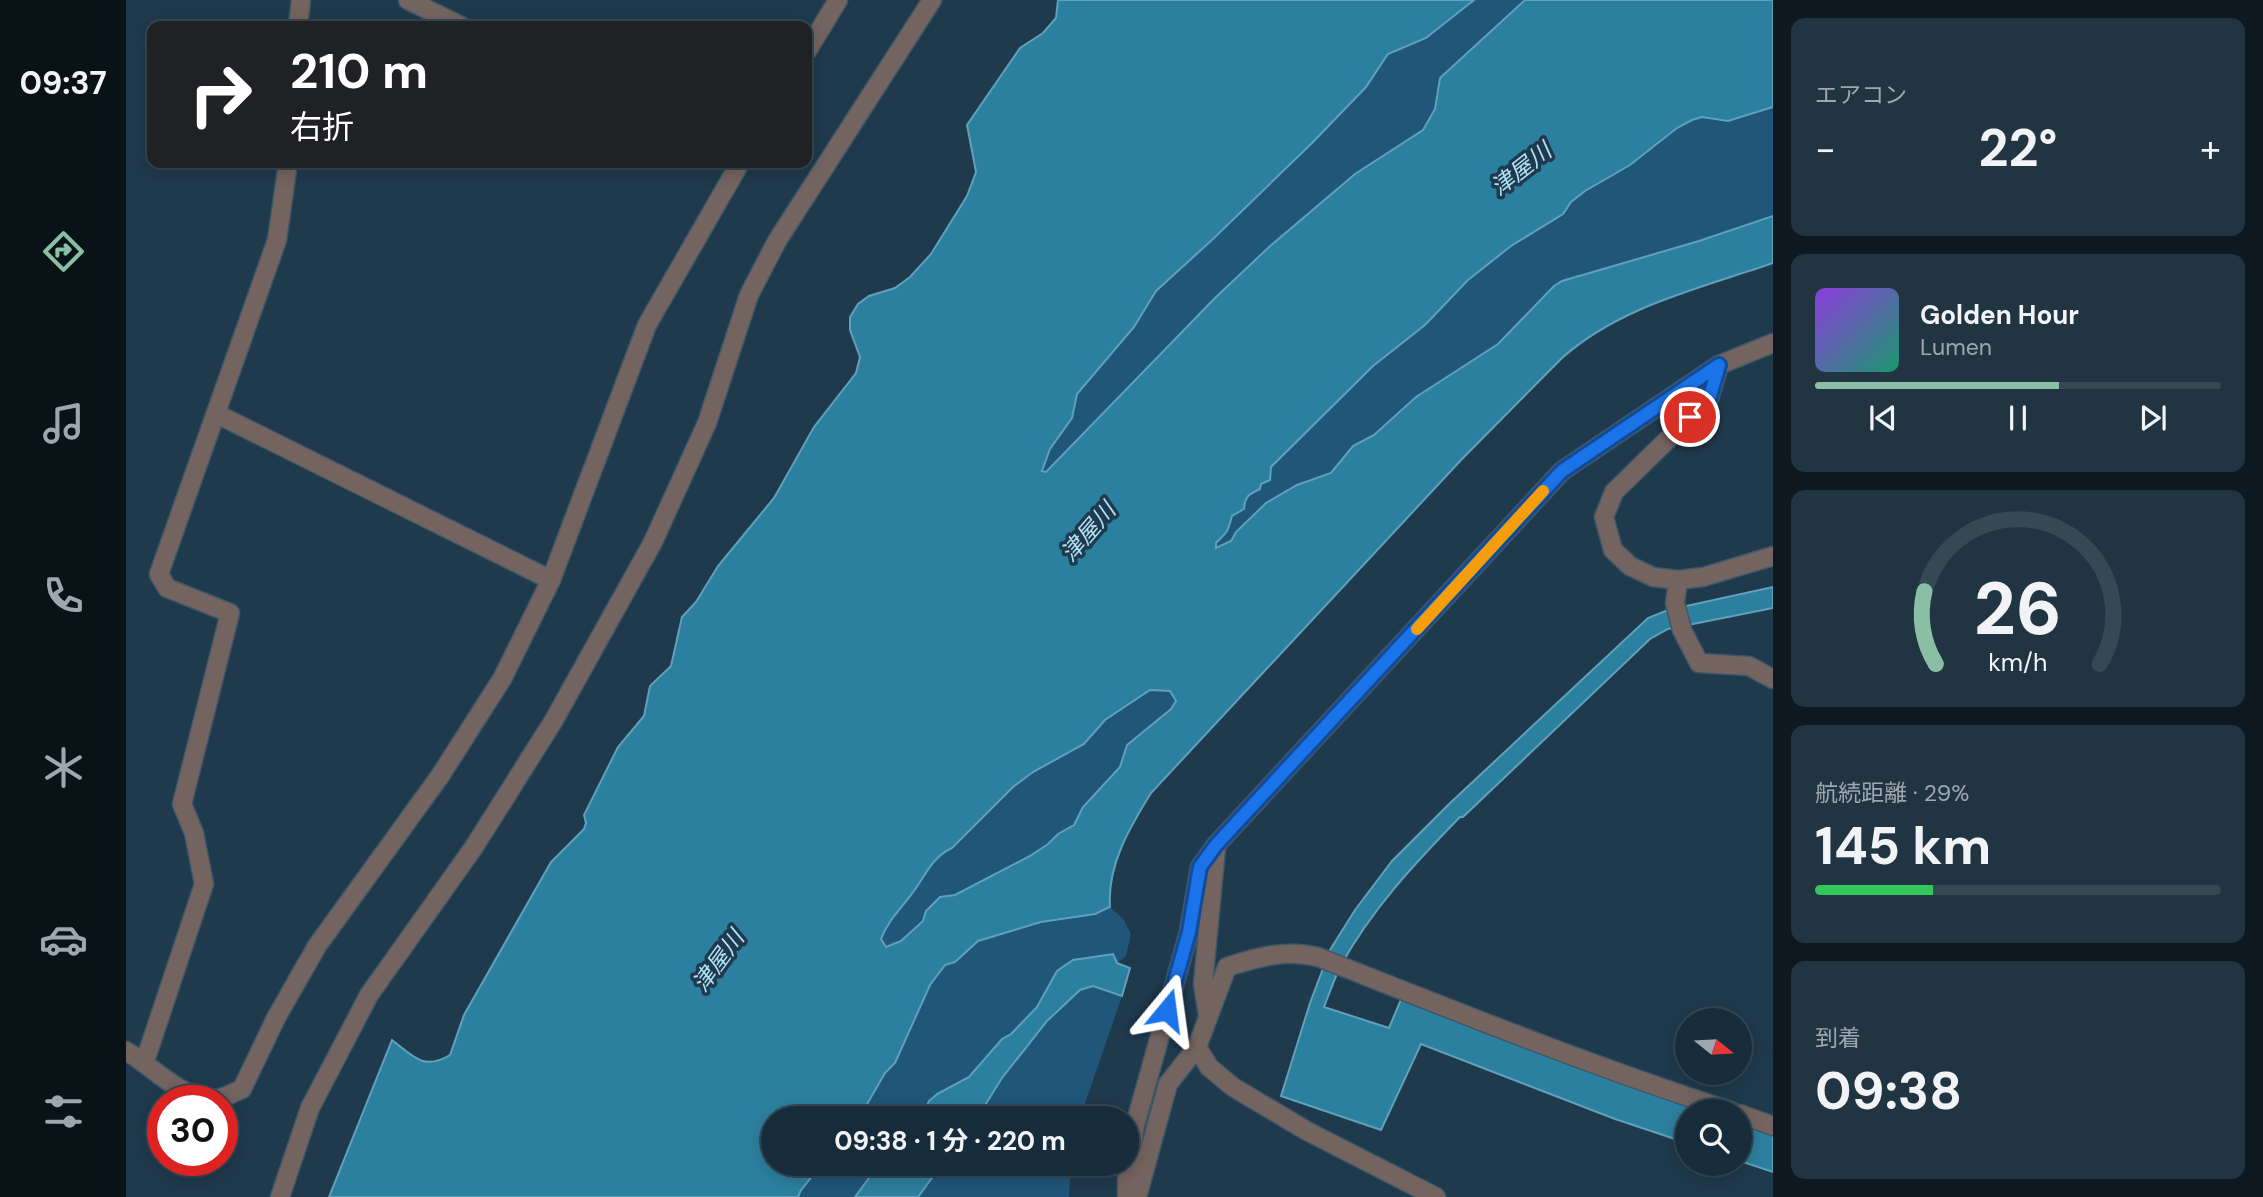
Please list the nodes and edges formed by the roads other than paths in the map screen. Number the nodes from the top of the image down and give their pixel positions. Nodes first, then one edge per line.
1 (300, 0) edge
2 (408, 0) edge
3 (838, 0) edge
4 (932, 0) edge
5 (298, 21) edge
6 (451, 21) edge
7 (812, 43) edge
8 (287, 168) edge
9 (737, 168) edge
10 (1773, 343) edge
11 (1719, 365) junction
12 (216, 415) junction
13 (1773, 556) edge
14 (551, 580) junction
15 (1678, 580) junction
16 (1773, 679) edge
17 (1216, 845) junction
18 (1208, 1014) junction
19 (1197, 1047) junction
20 (126, 1051) edge
21 (145, 1061) junction
22 (1695, 1099) edge
23 (1752, 1118) edge
24 (1773, 1126) edge
25 (280, 1197) edge
26 (1127, 1197) edge
27 (1137, 1197) edge
28 (1436, 1197) edge

1 - 5 street
2 - 6 street
3 - 7 street
4 - 25 street
8 - 12 street
9 - 14 street
10 - 11 street
11 - 15 street
11 - 17 street
12 - 14 street
12 - 21 street
13 - 15 street
14 - 21 street
15 - 16 street
17 - 18 street
17 - 26 street
18 - 19 street
18 - 22 street
19 - 27 street
19 - 28 street
20 - 21 street
23 - 24 street

